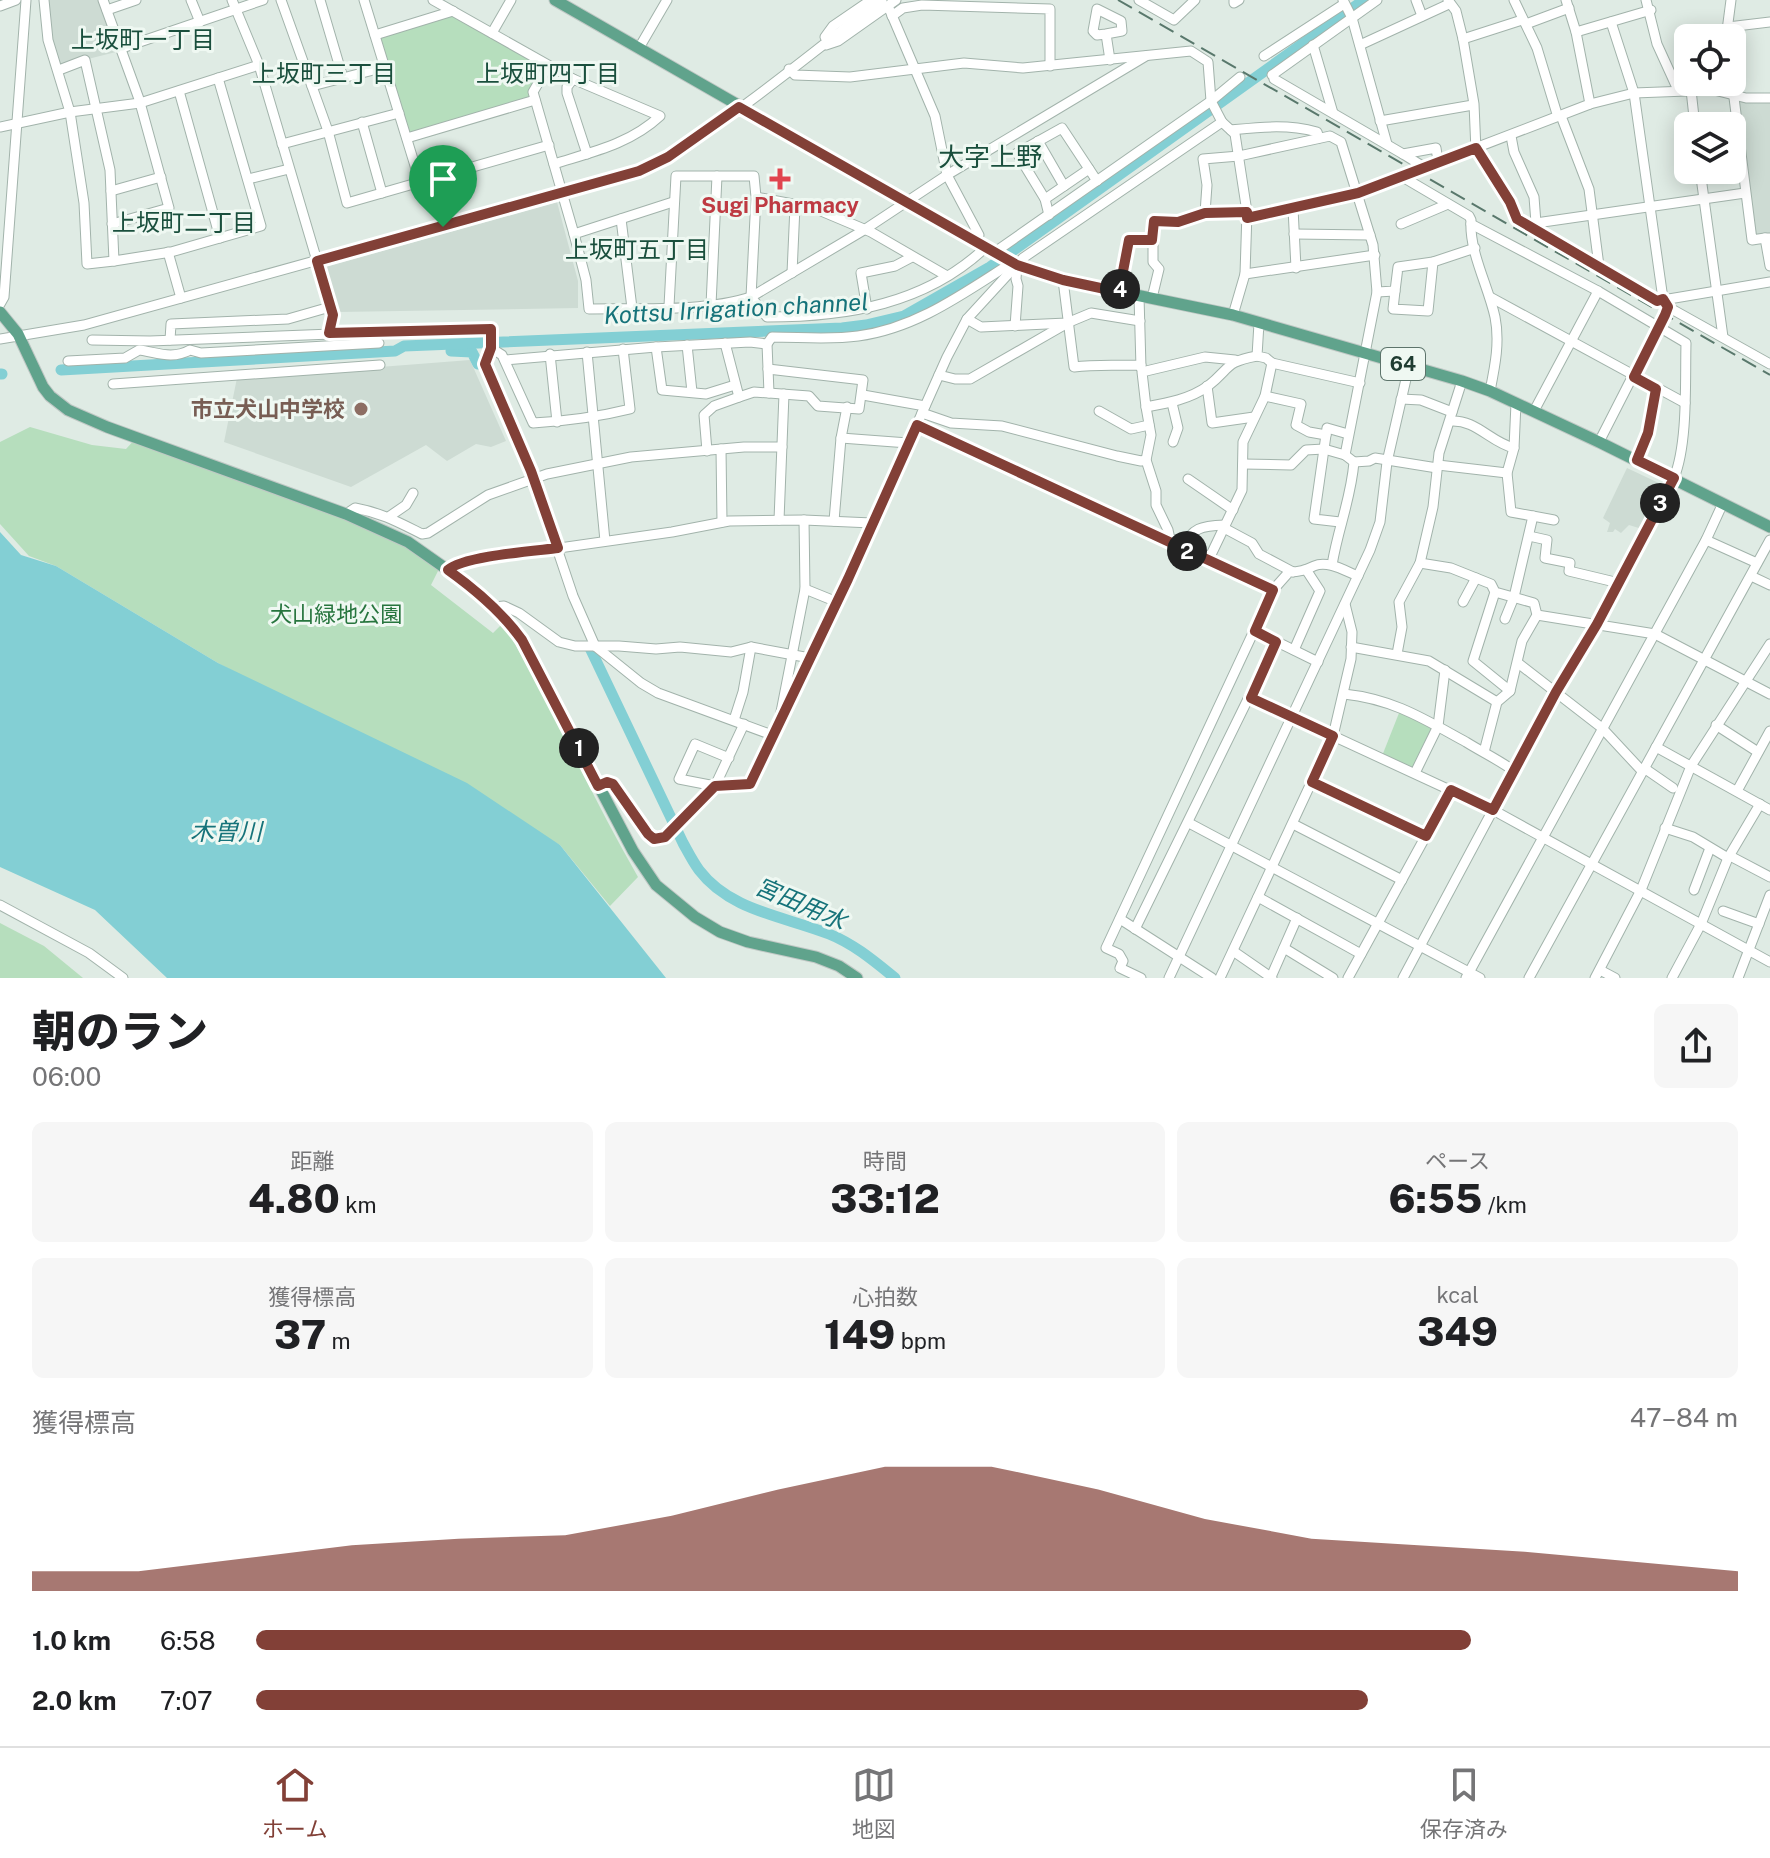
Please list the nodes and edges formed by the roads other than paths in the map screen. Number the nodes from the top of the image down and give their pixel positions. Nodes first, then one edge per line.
1 (16, 0) edge
2 (26, 0) edge
3 (44, 0) edge
4 (136, 0) edge
5 (191, 0) edge
6 (263, 0) edge
7 (281, 0) edge
8 (320, 0) edge
9 (364, 0) edge
10 (433, 0) edge
11 (511, 0) edge
12 (555, 0) edge
13 (667, 0) edge
14 (871, 0) edge
15 (1139, 0) edge
16 (1195, 0) edge
17 (1377, 0) edge
18 (1416, 0) edge
19 (1514, 0) edge
20 (1731, 0) edge
21 (889, 2) edge
22 (1449, 2) edge
23 (922, 3) edge
24 (1344, 3) edge
25 (1182, 4) edge
26 (1568, 4) edge
27 (105, 5) edge
28 (234, 5) edge
29 (1050, 5) edge
30 (1649, 5) edge
31 (0, 6) edge
32 (453, 11) junction
33 (892, 16) junction
34 (1422, 16) junction
35 (1352, 17) junction
36 (200, 22) junction
37 (1524, 22) junction
38 (1611, 22) junction
39 (1770, 22) edge
40 (1728, 24) edge
41 (1746, 25) edge
42 (1576, 32) junction
43 (492, 33) junction
44 (1106, 34) dead end
45 (375, 35) junction
46 (1463, 39) junction
47 (1313, 45) junction
48 (1360, 45) junction
49 (818, 46) junction
50 (122, 48) junction
51 (639, 48) junction
52 (1146, 56) junction
53 (1264, 56) dead end
54 (1110, 60) junction
55 (259, 65) junction
56 (548, 66) junction
57 (1050, 66) junction
58 (385, 67) junction
59 (917, 68) junction
60 (789, 69) junction
61 (59, 70) junction
62 (1240, 77) dead end
63 (218, 78) junction
64 (343, 78) junction
65 (1674, 78) edge
66 (573, 79) junction
67 (312, 86) junction
68 (1674, 90) edge
69 (179, 91) junction
70 (1634, 93) junction
71 (1732, 96) edge
72 (1745, 96) edge
73 (1770, 98) edge
74 (535, 100) junction
75 (1211, 101) junction
76 (140, 103) junction
77 (1590, 104) junction
78 (1473, 105) junction
79 (739, 107) junction
80 (96, 109) junction
81 (70, 112) junction
82 (399, 113) junction
83 (1333, 113) junction
84 (1561, 116) junction
85 (1221, 118) junction
86 (1380, 121) junction
87 (362, 122) junction
88 (16, 124) junction
89 (0, 127) edge
90 (1231, 130) junction
91 (328, 131) junction
92 (1511, 136) junction
93 (407, 138) junction
94 (1319, 138) junction
95 (1038, 141) junction
96 (1192, 142) junction
97 (282, 144) junction
98 (1387, 144) junction
99 (549, 145) junction
100 (1476, 148) junction
101 (587, 154) junction
102 (1403, 154) junction
103 (1239, 156) junction
104 (1203, 159) junction
105 (1438, 161) junction
106 (554, 164) junction
107 (1424, 167) junction
108 (289, 169) junction
109 (1089, 169) junction
110 (947, 175) junction
111 (717, 176) junction
112 (1401, 176) junction
113 (161, 177) junction
114 (248, 179) junction
115 (1097, 181) junction
116 (420, 182) junction
117 (1702, 184) edge
118 (1064, 186) junction
119 (111, 191) junction
120 (382, 193) junction
121 (563, 193) junction
122 (1358, 193) junction
123 (1745, 193) junction
124 (756, 197) junction
125 (1045, 199) junction
126 (1704, 200) junction
127 (673, 202) junction
128 (908, 202) junction
129 (1448, 204) junction
130 (795, 206) junction
131 (1650, 207) junction
132 (1293, 208) junction
133 (1205, 213) junction
134 (1506, 213) dead end
135 (1049, 215) junction
136 (1247, 215) junction
137 (1593, 216) junction
138 (621, 219) junction
139 (1517, 219) junction
140 (112, 224) junction
141 (1401, 224) dead end
142 (1471, 224) junction
143 (1533, 225) junction
144 (864, 230) junction
145 (574, 234) junction
146 (1294, 234) junction
147 (1370, 235) junction
148 (220, 238) junction
149 (1768, 238) edge
150 (1152, 240) junction
151 (986, 247) junction
152 (1475, 248) junction
153 (168, 252) junction
154 (1375, 255) junction
155 (912, 257) junction
156 (114, 261) junction
157 (317, 261) junction
158 (1433, 262) junction
159 (1017, 265) junction
160 (1599, 266) junction
161 (1770, 266) edge
162 (1296, 268) junction
163 (792, 273) junction
164 (1245, 274) junction
165 (947, 276) junction
166 (1063, 280) junction
167 (1770, 282) edge
168 (1718, 289) junction
169 (1395, 291) junction
170 (1598, 291) junction
171 (1119, 292) junction
172 (1377, 292) junction
173 (1139, 296) junction
174 (751, 297) junction
175 (1490, 297) junction
176 (181, 298) junction
177 (1152, 298) junction
178 (1666, 303) junction
179 (0, 304) edge
180 (711, 305) junction
181 (669, 306) junction
182 (330, 307) junction
183 (632, 308) junction
184 (867, 309) junction
185 (0, 312) edge
186 (1233, 315) junction
187 (967, 319) junction
188 (1140, 321) junction
189 (1067, 323) junction
190 (1259, 323) junction
191 (1015, 326) junction
192 (1658, 326) junction
193 (329, 333) junction
194 (18, 334) junction
195 (1723, 337) junction
196 (0, 339) edge
197 (92, 340) dead end
198 (170, 340) junction
199 (379, 343) dead end
200 (725, 343) junction
201 (1572, 343) junction
202 (767, 344) junction
203 (687, 345) junction
204 (656, 347) junction
205 (491, 348) junction
206 (623, 349) junction
207 (587, 352) junction
208 (1366, 353) junction
209 (550, 354) junction
210 (504, 356) junction
211 (1257, 356) junction
212 (1235, 360) junction
213 (68, 361) dead end
214 (1272, 363) junction
215 (1770, 364) edge
216 (380, 365) dead end
217 (1409, 366) junction
218 (1142, 368) junction
219 (768, 369) junction
220 (939, 375) junction
221 (1634, 377) junction
222 (1462, 381) junction
223 (1360, 383) junction
224 (113, 384) dead end
225 (735, 385) junction
226 (1207, 386) junction
227 (1656, 389) junction
228 (1490, 391) junction
229 (692, 392) junction
230 (769, 393) junction
231 (784, 394) junction
232 (863, 395) junction
233 (1265, 396) junction
234 (739, 397) junction
235 (1401, 399) junction
236 (1172, 403) junction
237 (1516, 403) junction
238 (1685, 403) junction
239 (847, 407) junction
240 (1146, 407) junction
241 (923, 410) junction
242 (1099, 411) dead end
243 (1534, 411) junction
244 (1451, 416) junction
245 (1254, 417) junction
246 (595, 418) junction
247 (557, 422) junction
248 (917, 425) junction
249 (1149, 425) junction
250 (1348, 434) junction
251 (1326, 435) junction
252 (841, 438) junction
253 (1173, 442) dead end
254 (1599, 442) junction
255 (908, 443) junction
256 (782, 447) junction
257 (1514, 448) junction
258 (721, 449) junction
259 (1324, 449) junction
260 (707, 451) junction
261 (1345, 455) junction
262 (1146, 460) junction
263 (1637, 460) junction
264 (599, 462) junction
265 (1354, 462) junction
266 (1387, 462) junction
267 (1243, 464) junction
268 (1437, 466) junction
269 (1507, 473) junction
270 (534, 478) junction
271 (1674, 478) junction
272 (1188, 479) dead end
273 (413, 493) dead end
274 (1723, 503) junction
275 (1233, 510) junction
276 (346, 514) junction
277 (390, 516) junction
278 (1533, 516) junction
279 (779, 520) junction
280 (804, 520) junction
281 (1554, 520) dead end
282 (834, 521) junction
283 (722, 522) junction
284 (1340, 522) junction
285 (872, 523) junction
286 (1224, 527) junction
287 (1770, 527) edge
288 (1529, 536) junction
289 (1706, 540) junction
290 (1770, 540) edge
291 (605, 541) junction
292 (1171, 544) junction
293 (558, 548) junction
294 (1181, 549) junction
295 (1208, 561) junction
296 (1420, 563) junction
297 (1757, 563) junction
298 (1332, 565) junction
299 (448, 570) junction
300 (1307, 571) junction
301 (1293, 572) junction
302 (1358, 576) junction
303 (1751, 576) junction
304 (1476, 578) junction
305 (1619, 583) junction
306 (1770, 585) edge
307 (805, 589) junction
308 (1273, 590) junction
309 (1495, 592) junction
310 (1514, 597) junction
311 (837, 602) junction
312 (1463, 602) dead end
313 (1345, 604) junction
314 (495, 607) junction
315 (1537, 615) junction
316 (1505, 619) dead end
317 (1597, 624) junction
318 (1255, 631) junction
319 (1655, 634) junction
320 (1276, 642) junction
321 (1770, 644) edge
322 (589, 646) junction
323 (751, 647) junction
324 (1351, 647) junction
325 (1294, 650) junction
326 (794, 654) junction
327 (1397, 654) junction
328 (810, 658) junction
329 (1704, 659) junction
330 (1318, 662) junction
331 (1518, 663) junction
332 (1445, 670) junction
333 (1746, 680) junction
334 (1510, 691) junction
335 (1556, 692) junction
336 (1344, 694) junction
337 (1770, 694) edge
338 (1251, 698) junction
339 (1497, 702) junction
340 (1291, 716) junction
341 (781, 721) junction
342 (739, 722) junction
343 (1716, 725) junction
344 (1438, 726) junction
345 (1602, 728) junction
346 (1770, 731) edge
347 (772, 735) junction
348 (1333, 736) junction
349 (1656, 747) junction
350 (1484, 752) junction
351 (1758, 752) junction
352 (729, 758) junction
353 (1691, 766) junction
354 (1643, 770) junction
355 (1514, 771) junction
356 (1415, 773) junction
357 (1312, 782) junction
358 (598, 786) junction
359 (715, 786) junction
360 (1673, 788) dead end
361 (1451, 790) junction
362 (1737, 791) junction
363 (1767, 808) edge
364 (1493, 810) junction
365 (1189, 823) junction
366 (1293, 824) junction
367 (1665, 828) junction
368 (1426, 836) junction
369 (1543, 837) junction
370 (1231, 846) junction
371 (1710, 848) junction
372 (1728, 858) junction
373 (1592, 864) junction
374 (1273, 867) junction
375 (1770, 877) edge
376 (1402, 880) junction
377 (1641, 890) junction
378 (1694, 890) dead end
379 (1770, 895) edge
380 (1258, 897) junction
381 (0, 905) edge
382 (1723, 911) dead end
383 (1297, 918) junction
384 (1120, 919) junction
385 (1378, 924) junction
386 (1701, 924) junction
387 (1759, 924) junction
388 (1135, 929) junction
389 (1420, 945) junction
390 (1284, 948) junction
391 (1748, 950) junction
392 (1233, 951) junction
393 (1361, 954) junction
394 (1180, 957) junction
395 (1770, 962) edge
396 (1597, 974) edge
397 (1467, 975) edge
398 (123, 978) edge
399 (857, 978) edge
400 (1141, 978) edge
401 (1169, 978) edge
402 (1212, 978) edge
403 (1220, 978) edge
404 (1272, 978) edge
405 (1333, 978) edge
406 (1348, 978) edge
407 (1403, 978) edge
408 (1480, 978) edge
409 (1529, 978) edge
410 (1615, 978) edge
411 (1672, 978) edge
412 (1738, 978) edge

1 - 31 street
2 - 88 street
3 - 61 street
4 - 27 street
5 - 36 street
6 - 28 street
7 - 67 street
8 - 64 street
9 - 45 street
10 - 32 street
11 - 43 street
12 - 51 main road, 64
13 - 51 street
14 - 49 street
15 - 25 street
16 - 25 street
17 - 35 street
18 - 34 street
19 - 37 street
20 - 40 street
21 - 33 street
21 - 49 street
22 - 34 street
22 - 46 street
23 - 29 street
23 - 33 street
24 - 35 street
24 - 53 street
26 - 37 street
26 - 42 street
27 - 50 street
28 - 36 street
28 - 55 street
29 - 57 street
30 - 38 street
30 - 65 street
32 - 43 street
32 - 45 street
33 - 59 street
34 - 48 street
35 - 47 street
35 - 48 street
36 - 50 street
37 - 46 street
37 - 84 street
38 - 42 street
38 - 70 street
39 - 41 street
42 - 77 street
43 - 56 street
44 - 54 street
45 - 58 street
46 - 78 street
47 - 83 street
47 - 83 street
48 - 86 street
49 - 60 street
50 - 76 street
51 - 79 main road, 64
52 - 54 street
52 - 75 street
52 - 110 street
54 - 57 street
55 - 63 street
55 - 97 street
56 - 66 street
56 - 74 street
57 - 59 street
58 - 64 street
58 - 82 street
59 - 60 street
59 - 110 street
60 - 79 street
61 - 80 street
61 - 81 street
62 - 75 street
63 - 69 street
63 - 114 street
64 - 67 street
66 - 101 street
66 - 101 street
67 - 91 street
68 - 70 street
69 - 76 street
69 - 148 street
70 - 77 street
70 - 131 street
71 - 123 street
72 - 73 street
74 - 93 street
74 - 99 street
75 - 85 street
75 - 115 street
76 - 80 street
76 - 113 street
77 - 84 street
78 - 86 street
78 - 100 street
79 - 121 street
79 - 128 main road, 64
80 - 81 street
80 - 119 street
81 - 88 street
81 - 156 street
82 - 87 street
82 - 93 street
83 - 98 street
84 - 92 street
84 - 137 street
85 - 90 street
85 - 96 street
86 - 98 street
87 - 91 street
87 - 120 street
88 - 89 street
88 - 179 street
90 - 94 street
90 - 103 street
91 - 97 street
91 - 120 street
92 - 100 street
92 - 143 street
93 - 116 street
94 - 103 street
94 - 122 street
95 - 109 street
95 - 118 street
95 - 125 street
96 - 104 street
96 - 159 street
97 - 108 street
98 - 102 street
99 - 106 street
99 - 116 street
100 - 105 street
100 - 139 street
101 - 106 street
102 - 105 street
102 - 107 street
103 - 104 street
103 - 136 street
104 - 133 street
105 - 107 street
106 - 121 street
107 - 112 street
108 - 114 street
108 - 157 street
109 - 115 street
109 - 118 street
110 - 128 street
110 - 151 street
111 - 124 street
111 - 127 street
111 - 180 street
112 - 122 street
112 - 129 street
113 - 119 street
113 - 140 street
114 - 148 street
115 - 135 street
116 - 120 street
117 - 126 street
118 - 125 street
119 - 140 street
121 - 145 street
121 - 157 street
122 - 132 street
122 - 147 street
123 - 126 street
123 - 149 street
124 - 130 street
124 - 174 street
125 - 135 street
126 - 131 street
126 - 168 street
127 - 138 street
127 - 181 street
128 - 144 street
128 - 151 main road, 64
129 - 141 street
129 - 142 street
130 - 144 street
130 - 163 street
131 - 137 street
131 - 178 street
132 - 136 street
132 - 146 street
133 - 136 street
133 - 150 street
134 - 139 street
135 - 151 street
136 - 164 street
137 - 143 street
137 - 160 street
138 - 145 street
138 - 183 street
139 - 143 street
140 - 156 street
142 - 152 street
142 - 170 street
143 - 160 street
144 - 155 street
144 - 163 street
145 - 183 street
146 - 147 street
146 - 162 street
147 - 154 street
148 - 153 street
149 - 161 street
150 - 171 street
150 - 177 street
151 - 159 main road, 64
151 - 165 street
152 - 158 street
152 - 175 street
153 - 156 street
153 - 176 street
154 - 162 street
154 - 172 street
155 - 165 street
155 - 184 street
157 - 176 street
157 - 182 street
158 - 169 street
158 - 169 street
159 - 166 main road, 64
159 - 187 street
159 - 191 street
159 - 202 street
160 - 178 street
162 - 164 street
163 - 174 street
164 - 186 street
165 - 184 street
166 - 171 main road, 64
166 - 189 street
167 - 168 street
168 - 178 street
168 - 195 street
169 - 172 street
170 - 192 street
170 - 201 street
171 - 173 main road, 64
172 - 208 street
173 - 177 main road, 64
173 - 188 street
174 - 180 street
174 - 184 street
175 - 201 street
175 - 228 street
176 - 194 street
177 - 186 main road, 64
178 - 192 street
178 - 195 street
180 - 181 street
181 - 183 street
182 - 193 street
182 - 198 street
185 - 194 main road
186 - 190 main road, 64
187 - 191 street
187 - 220 street
188 - 189 street
188 - 218 street
189 - 191 street
189 - 218 street
189 - 220 street
190 - 208 main road, 64
190 - 211 street
192 - 221 street
192 - 238 street
193 - 198 street
193 - 205 street
194 - 196 street
194 - 276 main road
195 - 215 street
197 - 198 street
199 - 213 street
200 - 202 street
200 - 203 street
200 - 225 street
201 - 221 street
201 - 243 street
202 - 219 street
203 - 204 street
203 - 229 street
204 - 206 street
204 - 229 street
205 - 210 street
205 - 270 street
206 - 207 street
206 - 246 street
207 - 209 street
207 - 246 street
208 - 217 main road, 64
208 - 223 street
209 - 210 street
209 - 247 street
210 - 247 street
211 - 212 street
211 - 214 street
212 - 218 street
212 - 226 street
214 - 223 street
214 - 233 street
216 - 224 street
217 - 222 main road, 64
217 - 235 street
218 - 240 street
219 - 230 street
219 - 232 street
220 - 241 street
221 - 227 street
221 - 254 street
222 - 228 main road, 64
222 - 244 street
223 - 250 street
225 - 229 street
225 - 234 street
226 - 236 street
226 - 245 street
227 - 238 street
227 - 263 street
228 - 237 main road, 64
230 - 231 street
230 - 234 street
231 - 239 street
231 - 256 street
232 - 239 street
232 - 241 street
233 - 245 street
233 - 251 street
234 - 260 street
235 - 244 street
235 - 266 street
236 - 240 street
236 - 253 street
237 - 243 main road, 64
237 - 257 street
238 - 271 street
239 - 252 street
240 - 249 street
241 - 248 street
241 - 262 street
242 - 249 street
243 - 254 main road, 64
244 - 257 street
244 - 268 street
245 - 267 street
246 - 247 street
246 - 264 street
248 - 255 street
248 - 292 street
249 - 262 street
250 - 251 street
250 - 261 street
251 - 259 street
252 - 255 street
252 - 282 street
254 - 263 main road, 64
255 - 285 street
256 - 258 street
256 - 279 street
257 - 269 street
258 - 260 street
258 - 283 street
259 - 261 street
259 - 267 street
259 - 284 street
260 - 264 street
261 - 265 street
262 - 292 street
263 - 271 main road, 64
264 - 270 street
264 - 291 street
265 - 266 street
265 - 284 street
266 - 268 street
266 - 302 street
267 - 275 street
268 - 269 street
268 - 296 street
269 - 278 street
270 - 277 street
270 - 293 street
271 - 274 main road, 64
271 - 305 street
272 - 275 street
273 - 277 street
274 - 287 main road, 64
274 - 289 street
275 - 286 street
276 - 277 street
276 - 299 main road
278 - 281 street
278 - 288 street
279 - 280 street
279 - 283 street
280 - 282 street
280 - 307 street
282 - 285 street
283 - 291 street
284 - 298 street
285 - 311 street
286 - 294 street
286 - 295 street
286 - 301 street
288 - 305 street
288 - 310 street
289 - 297 street
289 - 319 street
290 - 297 street
291 - 293 street
292 - 294 street
293 - 299 street
293 - 322 street
294 - 295 street
295 - 308 street
296 - 304 street
296 - 327 street
297 - 303 street
298 - 300 street
298 - 302 street
299 - 314 main road
300 - 301 street
300 - 325 street
301 - 308 street
302 - 313 street
303 - 306 street
303 - 329 street
304 - 309 street
304 - 312 street
305 - 317 street
307 - 311 street
307 - 326 street
308 - 318 street
309 - 310 street
309 - 334 street
310 - 315 street
310 - 316 street
311 - 328 street
313 - 324 street
313 - 330 street
314 - 322 street
314 - 358 main road
315 - 317 street
315 - 331 street
317 - 319 street
317 - 335 street
318 - 320 street
318 - 384 street
319 - 329 street
319 - 345 street
320 - 325 street
320 - 338 street
321 - 333 street
322 - 323 street
322 - 342 street
323 - 326 street
323 - 342 street
324 - 327 street
324 - 336 street
325 - 330 street
326 - 328 street
326 - 341 street
327 - 332 street
328 - 341 street
329 - 333 street
329 - 349 street
330 - 340 street
331 - 334 street
331 - 335 street
332 - 339 street
332 - 344 street
333 - 337 street
333 - 343 street
334 - 339 street
335 - 345 street
335 - 355 street
336 - 344 street
336 - 348 street
338 - 340 street
338 - 365 street
339 - 350 street
340 - 348 street
340 - 370 street
341 - 347 street
342 - 347 street
342 - 352 street
343 - 351 street
343 - 353 street
344 - 350 street
344 - 356 street
345 - 354 street
345 - 369 street
346 - 351 street
347 - 359 street
348 - 356 street
348 - 357 street
349 - 353 street
349 - 354 street
350 - 355 street
351 - 362 street
352 - 359 street
352 - 359 street
353 - 362 street
353 - 367 street
354 - 360 street
354 - 373 street
355 - 364 street
356 - 361 street
357 - 366 street
357 - 368 street
358 - 359 street
358 - 399 main road
361 - 364 street
361 - 368 street
362 - 363 street
363 - 372 street
364 - 369 street
364 - 389 street
365 - 370 street
365 - 388 street
366 - 374 street
366 - 376 street
367 - 371 street
367 - 377 street
368 - 376 street
369 - 373 street
369 - 397 street
370 - 374 street
370 - 394 street
371 - 372 street
371 - 378 street
372 - 375 street
372 - 386 street
373 - 377 street
373 - 409 street
374 - 380 street
374 - 385 street
376 - 385 street
377 - 386 street
377 - 396 street
379 - 387 street
380 - 383 street
380 - 392 street
381 - 398 street
382 - 387 street
383 - 390 street
383 - 393 street
384 - 388 street
384 - 400 street
385 - 389 street
385 - 393 street
386 - 391 street
386 - 411 street
387 - 391 street
388 - 394 street
389 - 397 street
389 - 407 street
390 - 404 street
390 - 405 street
391 - 395 street
391 - 412 street
392 - 403 street
392 - 404 street
393 - 406 street
394 - 401 street
394 - 402 street
396 - 410 street
397 - 408 street

